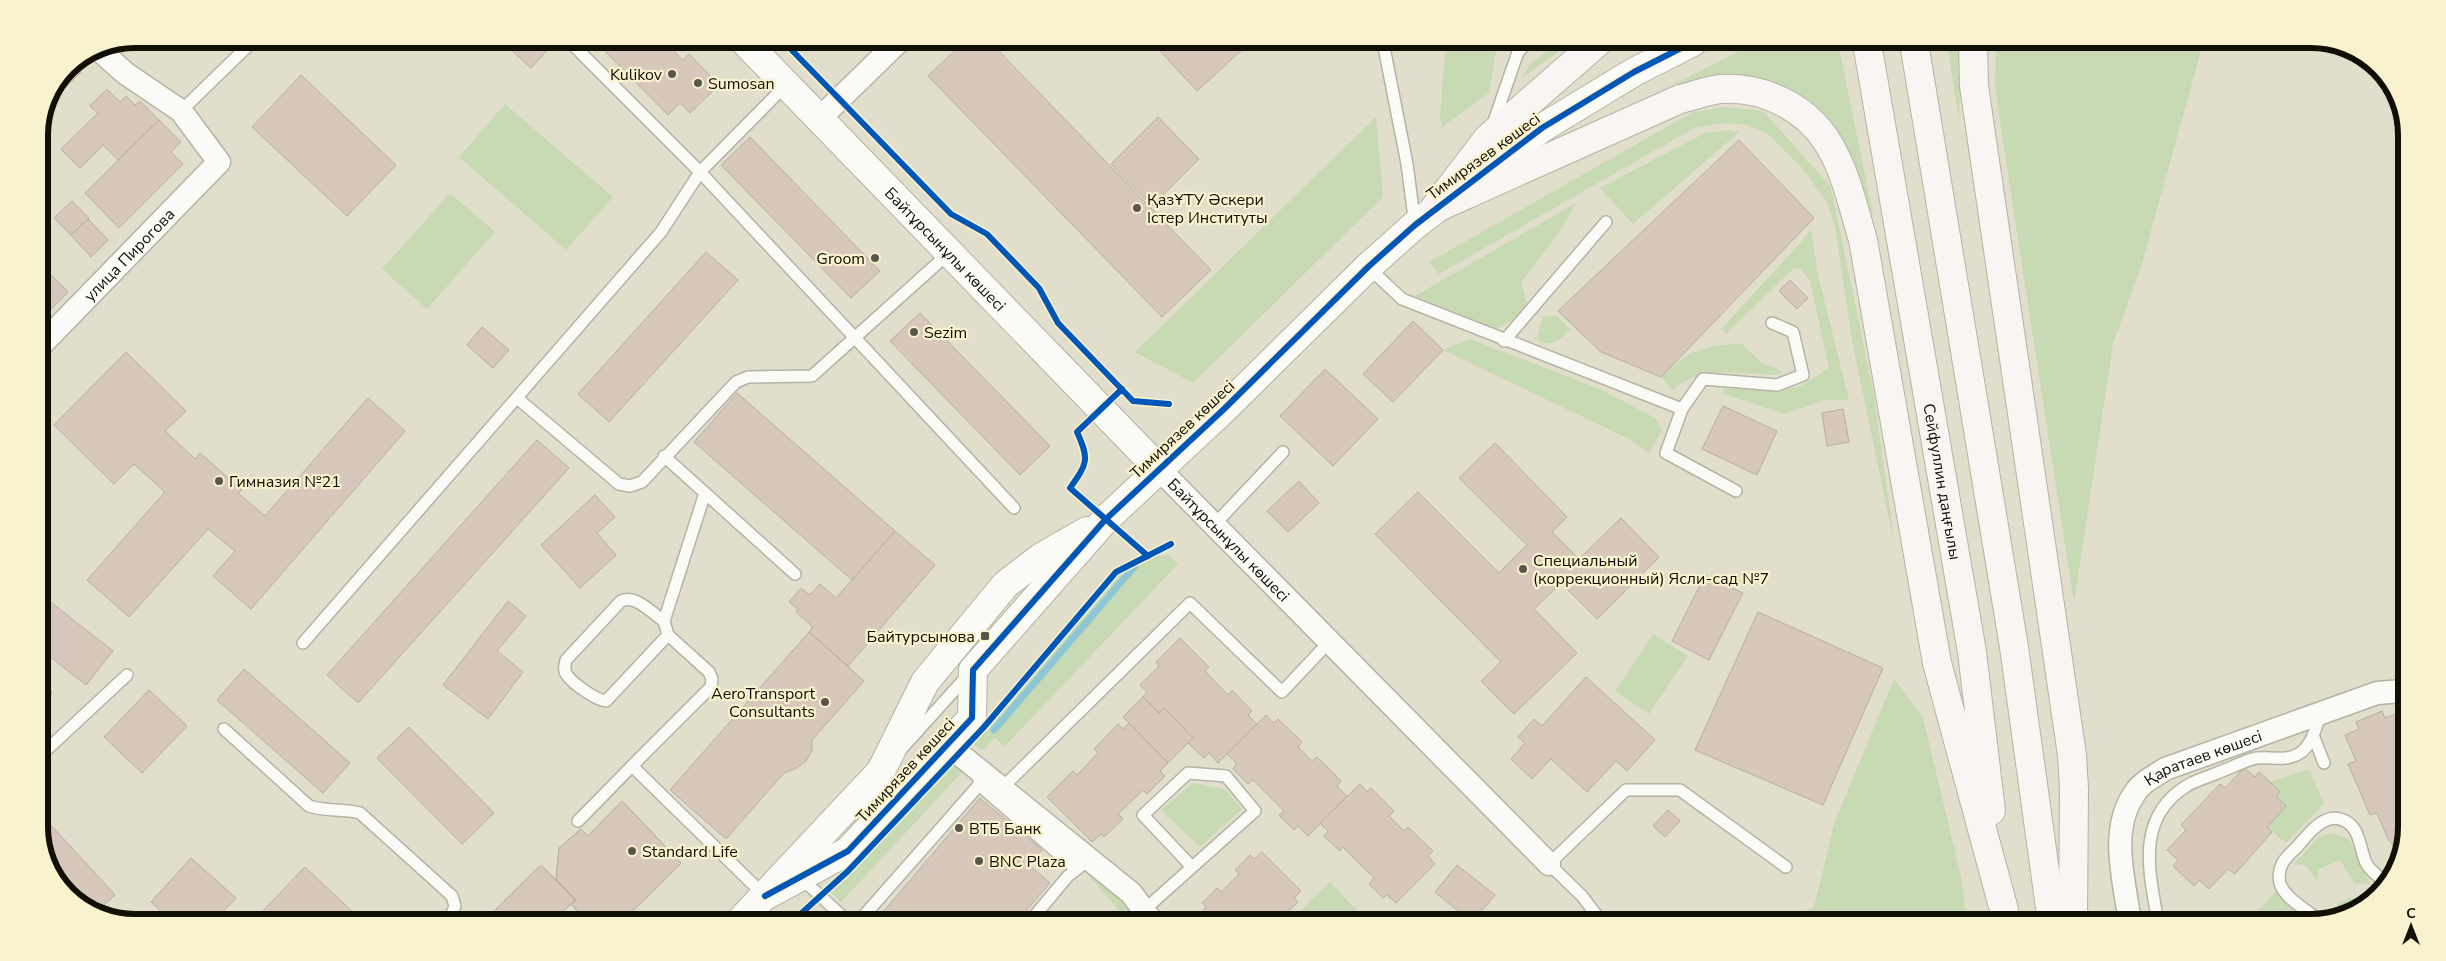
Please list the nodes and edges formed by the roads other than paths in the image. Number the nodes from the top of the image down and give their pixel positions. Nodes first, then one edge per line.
1 (246, 48) edge
2 (576, 48) edge
3 (751, 48) edge
4 (891, 48) edge
5 (1384, 48) edge
6 (1522, 48) edge
7 (1591, 48) edge
8 (1681, 48) edge
9 (1868, 48) edge
10 (1915, 48) edge
11 (1973, 48) edge
12 (103, 53) edge
13 (786, 85) junction
14 (181, 110) junction
15 (819, 119) junction
16 (1488, 138) junction
17 (700, 172) junction
18 (1424, 217) junction
19 (1606, 222) dead end
20 (949, 252) junction
21 (1368, 267) junction
22 (1772, 323) dead end
23 (855, 337) junction
24 (48, 338) edge
25 (1504, 341) junction
26 (517, 398) junction
27 (1682, 410) junction
28 (1283, 452) dead end
29 (664, 456) junction
30 (1160, 470) junction
31 (1736, 491) dead end
32 (705, 493) junction
33 (1014, 508) dead end
34 (1106, 520) junction
35 (1215, 524) junction
36 (795, 574) dead end
37 (664, 621) junction
38 (668, 635) junction
39 (1330, 641) junction
40 (304, 643) dead end
41 (973, 670) junction
42 (126, 675) dead end
43 (2398, 691) edge
44 (2322, 713) junction
45 (224, 729) dead end
46 (2313, 735) junction
47 (948, 745) junction
48 (48, 749) edge
49 (2324, 763) dead end
50 (632, 766) junction
51 (881, 771) junction
52 (979, 778) junction
53 (1002, 788) junction
54 (578, 821) dead end
55 (1549, 864) junction
56 (1085, 866) junction
57 (1192, 867) junction
58 (1786, 867) dead end
59 (800, 877) junction
60 (2381, 879) edge
61 (765, 896) junction
62 (452, 914) edge
63 (747, 914) edge
64 (840, 914) edge
65 (865, 914) edge
66 (1037, 914) edge
67 (1146, 914) edge
68 (1148, 914) edge
69 (1596, 914) edge
70 (2004, 914) edge
71 (2005, 914) edge
72 (2051, 914) edge
73 (2073, 914) edge
74 (2129, 914) edge
75 (2157, 914) edge
76 (2311, 914) edge

1 - 14 lane
2 - 17 lane
3 - 13 street, Байтұрсынұлы көшесі
4 - 15 street
5 - 18 lane
6 - 16 lane
7 - 16 main road
8 - 18 street, Тимирязев көшесі
9 - 71 main road, Сейфуллин даңғылы
10 - 72 main road
11 - 73 main road
12 - 14 street
13 - 15 street, Байтұрсынұлы көшесі
13 - 17 lane
14 - 24 street, улица Пирогова
15 - 20 street, Байтұрсынұлы көшесі
16 - 18 main road
17 - 23 lane
17 - 26 lane
18 - 21 street, Тимирязев көшесі
18 - 70 main road
19 - 25 lane
20 - 23 lane
20 - 30 street, Байтұрсынұлы көшесі
21 - 25 lane
21 - 30 street, Тимирязев көшесі
22 - 27 lane
23 - 29 lane
23 - 33 lane
25 - 27 lane
26 - 29 lane
26 - 40 lane
27 - 31 lane
28 - 35 lane
29 - 32 lane
30 - 34 street, Тимирязев көшесі
30 - 35 street, Байтұрсынұлы көшесі
32 - 36 lane
32 - 37 lane
34 - 41 street, Тимирязев көшесі
34 - 51 street, Тимирязев көшесі
35 - 39 street, Байтұрсынұлы көшесі
37 - 38 lane
37 - 38 lane
38 - 50 lane
39 - 53 lane
39 - 55 street, Байтұрсынұлы көшесі
41 - 47 street, Тимирязев көшесі
41 - 51 lane
42 - 48 lane
43 - 44 street, Қаратаев көшесі
44 - 46 lane
44 - 74 street, Қаратаев көшесі
45 - 62 lane
46 - 49 lane
46 - 75 lane
47 - 52 street
47 - 59 street, Тимирязев көшесі
50 - 54 lane
50 - 61 lane
51 - 61 street, Тимирязев көшесі
52 - 53 street
52 - 56 lane
52 - 65 lane
53 - 56 street
55 - 58 lane
55 - 69 lane
56 - 66 lane
56 - 67 street
57 - 57 lane
57 - 68 lane
59 - 61 street, Тимирязев көшесі
59 - 64 lane
60 - 76 lane
61 - 63 street, Тимирязев көшесі

